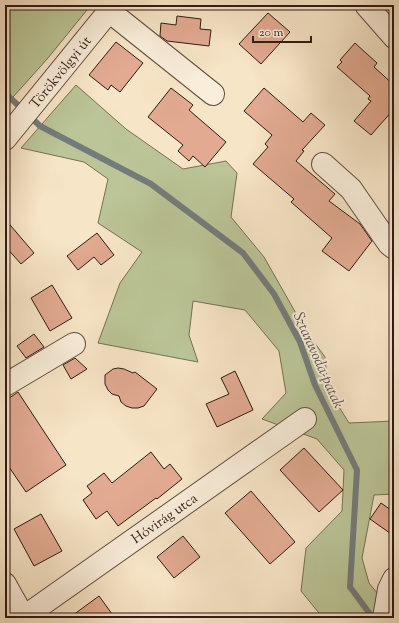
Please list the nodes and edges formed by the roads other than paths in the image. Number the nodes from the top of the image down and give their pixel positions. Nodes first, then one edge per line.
1 (366, 5) edge
2 (112, 8) edge
3 (394, 36) edge
4 (213, 94) dead end
5 (11, 133) edge
6 (322, 164) dead end
7 (394, 248) edge
8 (74, 344) dead end
9 (5, 385) edge
10 (305, 419) dead end
11 (394, 579) edge
12 (5, 584) edge
13 (24, 618) edge
14 (384, 618) edge

1 - 3 street
2 - 4 street
2 - 5 street, Törökvölgyi út
6 - 7 street
8 - 9 street
10 - 13 street, Hóvirág utca
11 - 14 street
12 - 13 street

